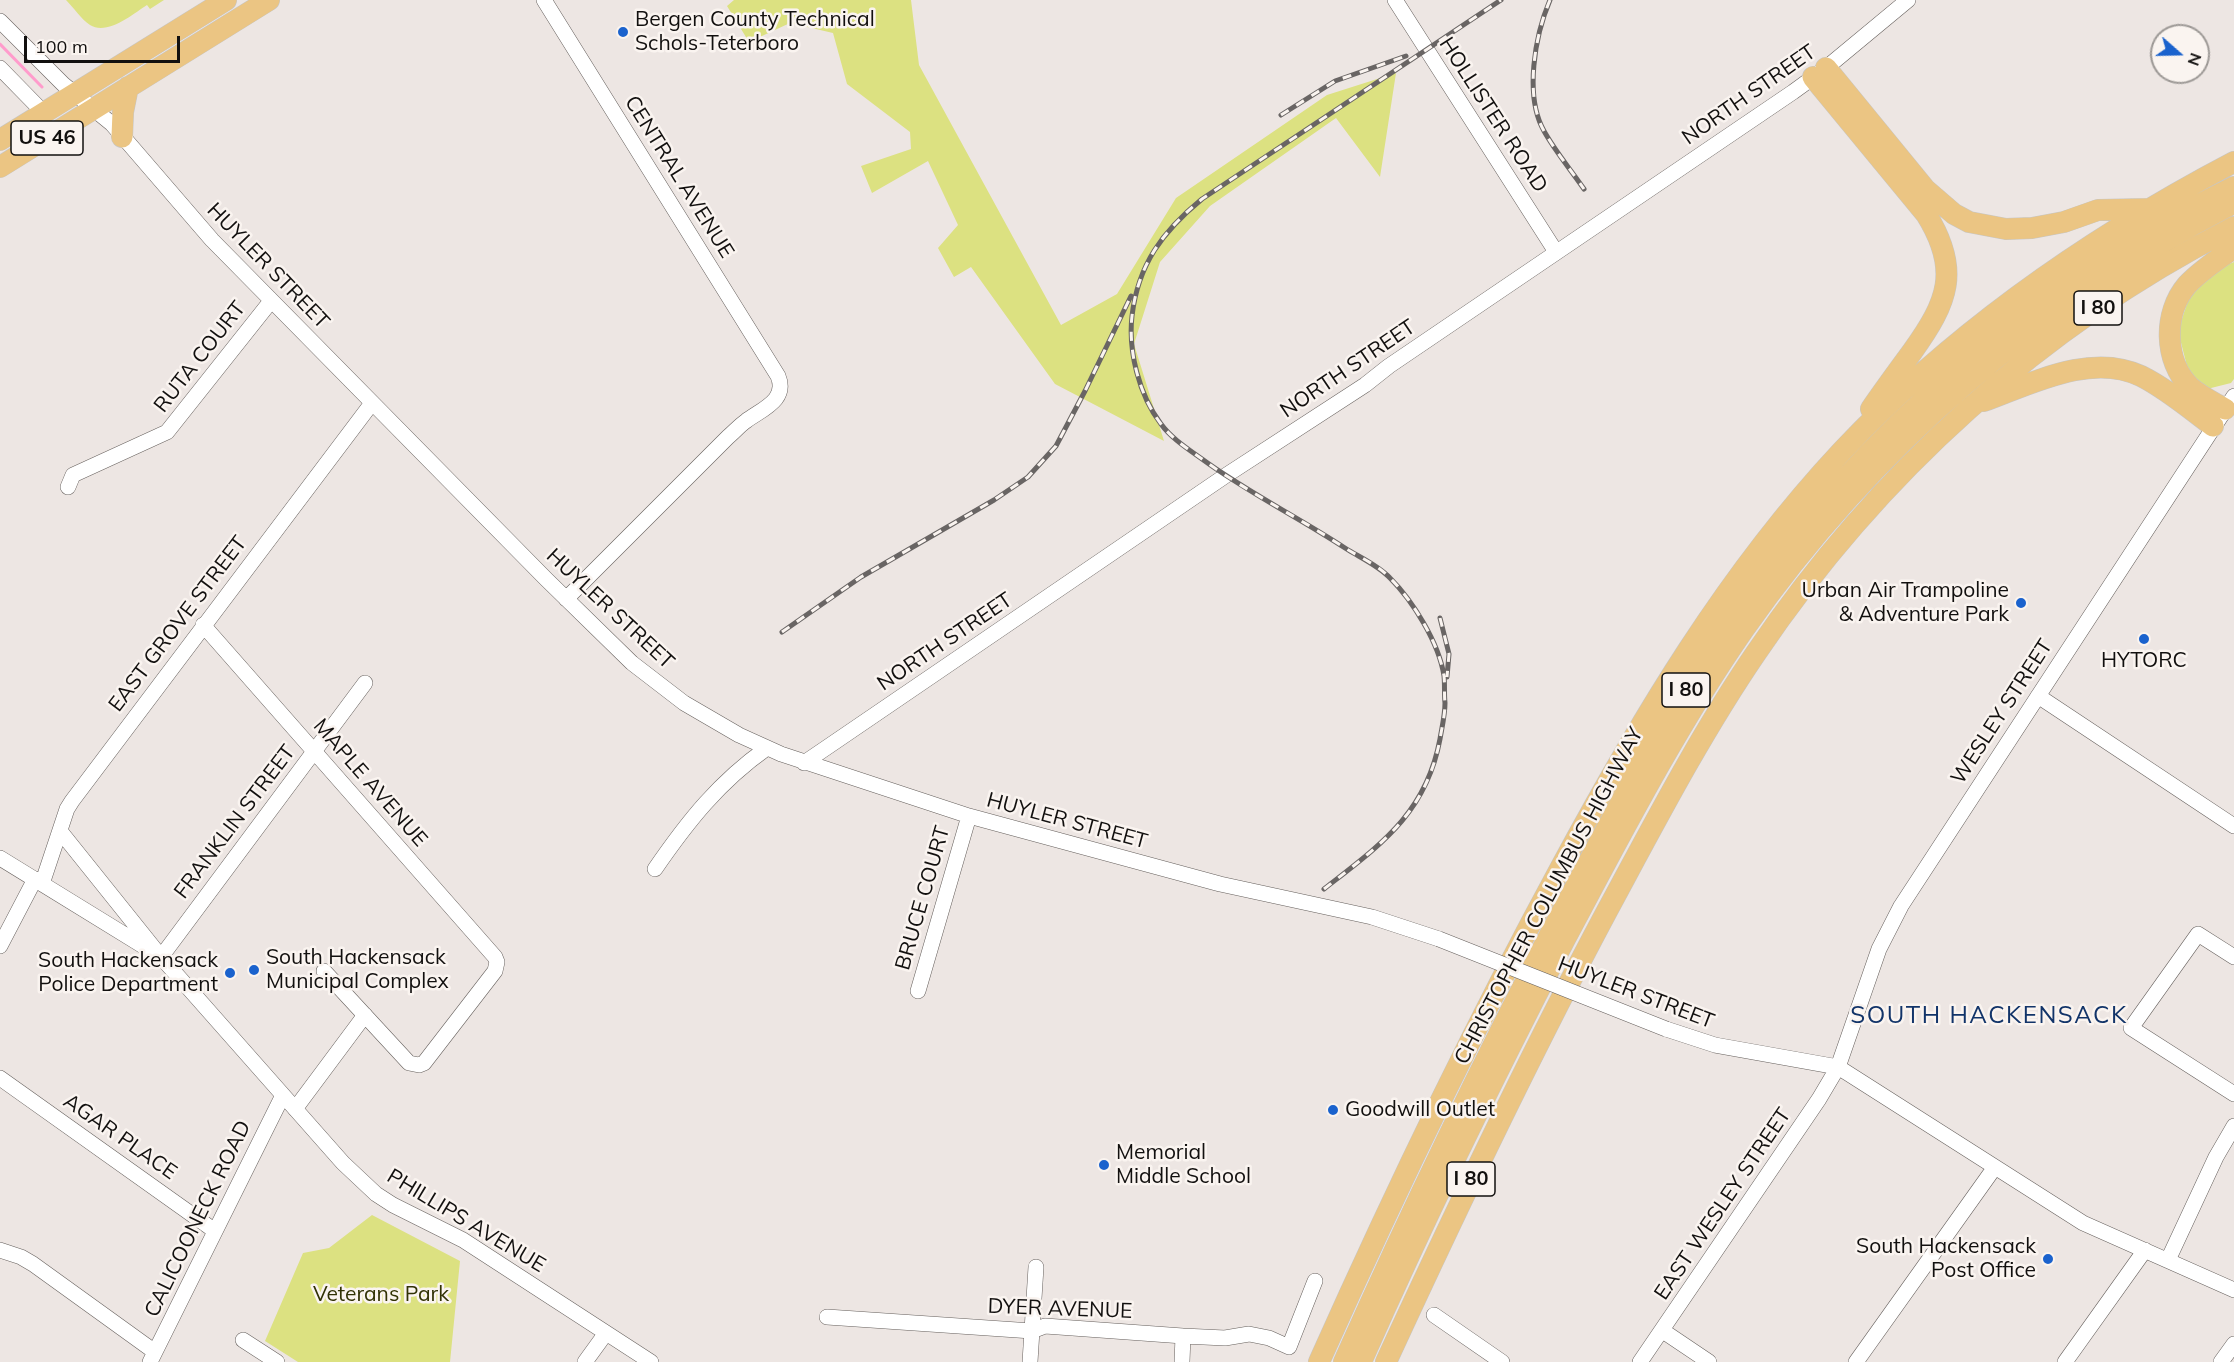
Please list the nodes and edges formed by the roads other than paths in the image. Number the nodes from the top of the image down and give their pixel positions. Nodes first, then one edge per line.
1 (226, 0) edge
2 (233, 0) edge
3 (269, 0) edge
4 (544, 0) edge
5 (1395, 0) edge
6 (1908, 0) edge
7 (0, 21) edge
8 (0, 68) edge
9 (1820, 72) junction
10 (128, 87) junction
11 (75, 94) junction
12 (93, 109) junction
13 (44, 113) junction
14 (122, 137) junction
15 (0, 140) edge
16 (0, 154) edge
17 (2234, 162) edge
18 (0, 167) edge
19 (2234, 187) edge
20 (2234, 203) edge
21 (2147, 209) junction
22 (2234, 227) edge
23 (2234, 248) edge
24 (1556, 252) junction
25 (271, 301) junction
26 (372, 403) junction
27 (1973, 405) junction
28 (2224, 410) edge
29 (1831, 463) junction
30 (68, 487) dead end
31 (566, 599) junction
32 (203, 625) junction
33 (365, 683) dead end
34 (2038, 696) junction
35 (767, 748) junction
36 (315, 751) junction
37 (804, 763) junction
38 (969, 816) junction
39 (2234, 825) edge
40 (60, 831) junction
41 (0, 858) edge
42 (655, 869) dead end
43 (39, 882) junction
44 (0, 946) edge
45 (161, 957) junction
46 (2234, 957) edge
47 (324, 970) dead end
48 (918, 991) dead end
49 (365, 1015) junction
50 (1838, 1067) junction
51 (0, 1078) edge
52 (2234, 1094) edge
53 (283, 1095) junction
54 (295, 1109) junction
55 (2234, 1126) edge
56 (1995, 1167) junction
57 (215, 1231) junction
58 (0, 1250) edge
59 (2145, 1250) junction
60 (2168, 1260) junction
61 (1036, 1268) dead end
62 (1316, 1281) dead end
63 (2234, 1290) edge
64 (1434, 1315) dead end
65 (826, 1317) dead end
66 (1032, 1331) junction
67 (1663, 1331) junction
68 (606, 1333) junction
69 (1183, 1336) junction
70 (243, 1340) dead end
71 (2234, 1344) edge
72 (153, 1357) edge
73 (277, 1362) edge
74 (585, 1362) edge
75 (651, 1362) edge
76 (1030, 1362) edge
77 (1182, 1362) edge
78 (1319, 1362) edge
79 (1344, 1362) edge
80 (1361, 1362) edge
81 (1386, 1362) edge
82 (1502, 1362) edge
83 (1640, 1362) edge
84 (1709, 1362) edge
85 (1856, 1362) edge
86 (2065, 1362) edge
87 (2221, 1362) edge

1 - 11 highway, US 46
2 - 12 highway
3 - 10 highway, US 46
4 - 31 street, CENTRAL AVENUE
5 - 24 street, HOLLISTER ROAD
6 - 9 street, NORTH STREET
7 - 11 street, HUYLER STREET
8 - 13 street
9 - 21 highway
9 - 24 street, NORTH STREET
9 - 29 highway
10 - 12 highway, US 46
10 - 14 highway
11 - 12 street, HUYLER STREET
11 - 13 highway, US 46
11 - 16 highway
12 - 14 street, HUYLER STREET
12 - 18 highway, US 46
13 - 15 highway, US 46
14 - 25 street, HUYLER STREET
17 - 21 highway, CHRISTOPHER COLUMBUS HIGHWAY / I 80
19 - 79 highway, CHRISTOPHER COLUMBUS HIGHWAY / I 80
20 - 80 highway, CHRISTOPHER COLUMBUS HIGHWAY / I 80
21 - 29 highway, CHRISTOPHER COLUMBUS HIGHWAY / I 80
22 - 27 highway, I 80
23 - 28 highway
24 - 37 street, NORTH STREET
25 - 26 street, HUYLER STREET
25 - 30 street, RUTA COURT
26 - 31 street, HUYLER STREET
26 - 32 street, EAST GROVE STREET
27 - 28 highway
27 - 81 highway, I 80
28 - 34 street, WESLEY STREET
29 - 78 highway, CHRISTOPHER COLUMBUS HIGHWAY / I 80
31 - 35 street, HUYLER STREET
32 - 36 street, MAPLE AVENUE
32 - 40 street, EAST GROVE STREET
33 - 36 street, FRANKLIN STREET
34 - 39 street
34 - 50 street, WESLEY STREET
35 - 37 street, HUYLER STREET
35 - 42 street
36 - 45 street, FRANKLIN STREET
36 - 49 street, MAPLE AVENUE
37 - 38 street, HUYLER STREET
38 - 48 street, BRUCE COURT
38 - 50 street, HUYLER STREET, bridge
40 - 43 street, EAST GROVE STREET
40 - 45 street, PHILLIPS AVENUE
41 - 43 street, PHILLIPS AVENUE
43 - 44 street, EAST GROVE STREET
43 - 45 street, PHILLIPS AVENUE
45 - 53 street, PHILLIPS AVENUE
46 - 52 street
47 - 49 street
49 - 54 street
50 - 56 street, HUYLER STREET
50 - 67 street, EAST WESLEY STREET
51 - 57 street, AGAR PLACE
53 - 54 street, PHILLIPS AVENUE
53 - 57 street, CALICOONECK ROAD
54 - 68 street, PHILLIPS AVENUE
55 - 60 street
56 - 59 street, HUYLER STREET
56 - 85 street
57 - 72 street, CALICOONECK ROAD
58 - 72 street
59 - 60 street, HUYLER STREET
59 - 86 street
60 - 63 street, HUYLER STREET
61 - 66 street
62 - 69 street, DYER AVENUE
64 - 82 street
65 - 66 street, DYER AVENUE
66 - 69 street, DYER AVENUE
66 - 76 street
67 - 83 street, EAST WESLEY STREET
67 - 84 street
68 - 74 street
68 - 75 street, PHILLIPS AVENUE
69 - 77 street
70 - 73 street
71 - 87 street

